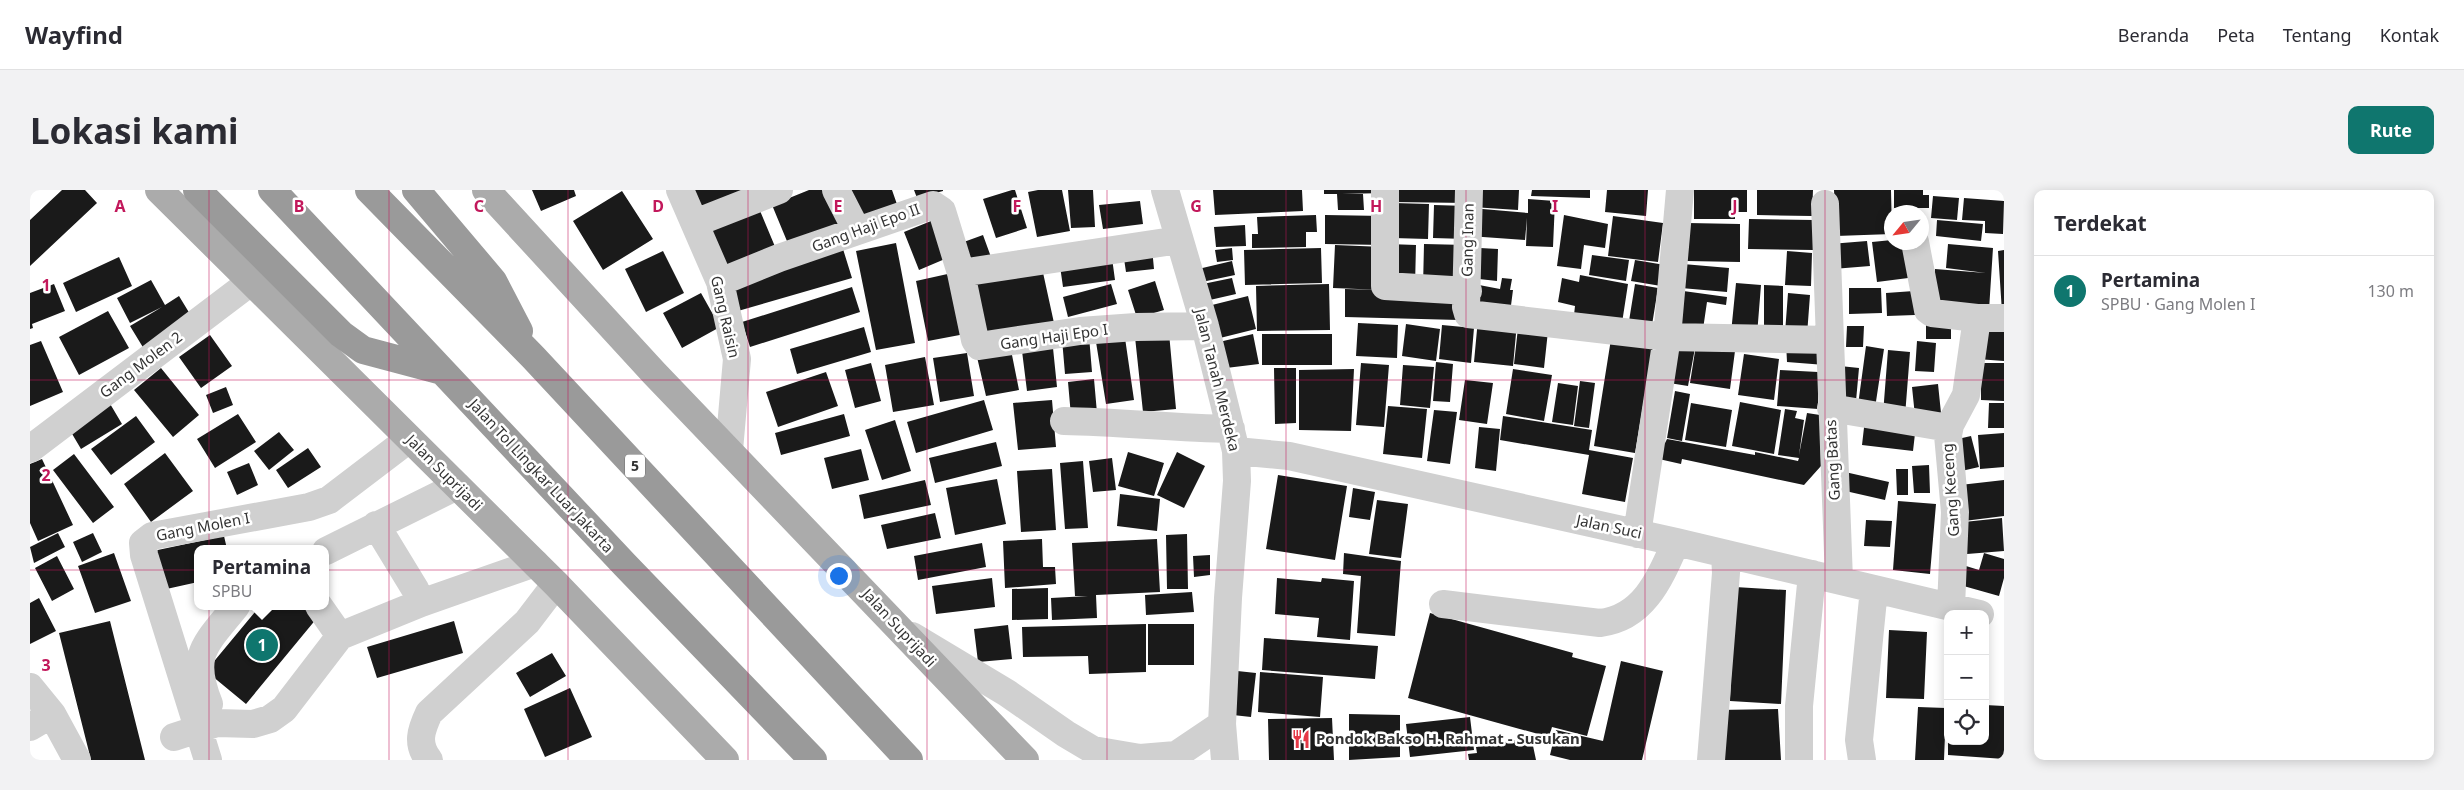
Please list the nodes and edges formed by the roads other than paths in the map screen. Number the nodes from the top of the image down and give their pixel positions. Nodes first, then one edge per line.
1 (159, 190) edge
2 (197, 190) edge
3 (272, 190) edge
4 (369, 190) edge
5 (416, 190) edge
6 (486, 190) edge
7 (680, 190) edge
8 (779, 190) edge
9 (836, 190) edge
10 (1165, 190) edge
11 (1385, 190) edge
12 (1469, 190) edge
13 (1680, 190) edge
14 (1824, 204) dead end
15 (695, 223) junction
16 (857, 231) junction
17 (1179, 240) junction
18 (1917, 250) edge
19 (961, 273) junction
20 (252, 281) junction
21 (720, 282) junction
22 (1468, 291) junction
23 (1977, 318) junction
24 (2004, 318) edge
25 (1206, 326) junction
26 (1667, 337) junction
27 (1830, 340) junction
28 (533, 357) junction
29 (442, 371) junction
30 (1831, 408) junction
31 (1064, 421) dead end
32 (1949, 428) junction
33 (410, 439) junction
34 (1234, 440) junction
35 (30, 449) edge
36 (729, 450) junction
37 (457, 486) junction
38 (376, 526) junction
39 (1637, 534) junction
40 (1676, 542) junction
41 (329, 550) edge
42 (1725, 554) junction
43 (535, 563) junction
44 (1812, 574) junction
45 (1839, 580) junction
46 (556, 584) junction
47 (1874, 589) junction
48 (421, 603) junction
49 (1443, 604) dead end
50 (1951, 607) junction
51 (233, 610) edge
52 (323, 610) edge
53 (1963, 610) edge
54 (1989, 616) edge
55 (2004, 619) edge
56 (897, 628) junction
57 (340, 636) junction
58 (30, 688) edge
59 (41, 721) edge
60 (1222, 724) junction
61 (196, 729) junction
62 (77, 760) edge
63 (208, 760) edge
64 (429, 760) edge
65 (725, 760) edge
66 (813, 760) edge
67 (909, 760) edge
68 (1025, 760) edge
69 (1225, 760) edge
70 (1711, 760) edge
71 (1799, 760) edge
72 (1862, 760) edge

1 - 20 main road, Jalan Suprijadi
2 - 29 highway
3 - 29 highway, Jalan Tol Lingkar Luar Jakarta
4 - 28 highway, 5
5 - 28 highway
6 - 36 main road, Jalan Suprijadi
7 - 15 street, Gang Raisin
8 - 15 street
9 - 16 street
10 - 17 street, Jalan Tanah Merdeka
11 - 22 street
12 - 22 street, Gang Inan
13 - 26 street
14 - 27 street, Gang Batas
15 - 21 street, Gang Raisin
16 - 19 street, Gang Haji Epo II
16 - 21 street, Gang Haji Epo II
17 - 19 street
17 - 25 street, Jalan Tanah Merdeka
18 - 23 street
19 - 25 street, Gang Haji Epo I
20 - 33 main road, Jalan Suprijadi
20 - 35 street, Gang Molen 2
21 - 36 street, Gang Raisin
22 - 26 street
23 - 24 street
23 - 32 street, Gang Keceng
25 - 34 street, Jalan Tanah Merdeka
26 - 27 street
26 - 39 street
27 - 30 street, Gang Batas
28 - 67 highway, 5
29 - 66 highway, Jalan Tol Lingkar Luar Jakarta
30 - 32 street
30 - 45 street, Gang Batas
31 - 34 street, Jalan Suci
32 - 50 street, Gang Keceng
33 - 37 main road, Jalan Suprijadi
33 - 61 street, Gang Molen I
34 - 39 street, Jalan Suci
34 - 60 street, Jalan Tanah Merdeka
36 - 56 main road, Jalan Suprijadi
37 - 38 street
37 - 43 main road, Jalan Suprijadi
38 - 41 street
38 - 48 street
39 - 40 street, Jalan Suci
40 - 42 street, Jalan Suci
40 - 49 street
42 - 44 street, Jalan Suci
42 - 70 street
43 - 46 main road, Jalan Suprijadi
43 - 48 street
44 - 45 street, Jalan Suci
44 - 71 street
45 - 47 street, Jalan Suci
46 - 64 street
46 - 65 main road, Jalan Suprijadi
47 - 50 street, Jalan Suci
47 - 72 street
48 - 57 street
50 - 53 street, Jalan Suci
51 - 61 street
52 - 57 street
54 - 55 street
56 - 60 street
56 - 68 main road, Jalan Suprijadi
57 - 61 street
58 - 59 street
59 - 62 street
60 - 69 street, Jalan Tanah Merdeka
61 - 63 street, Gang Molen I

